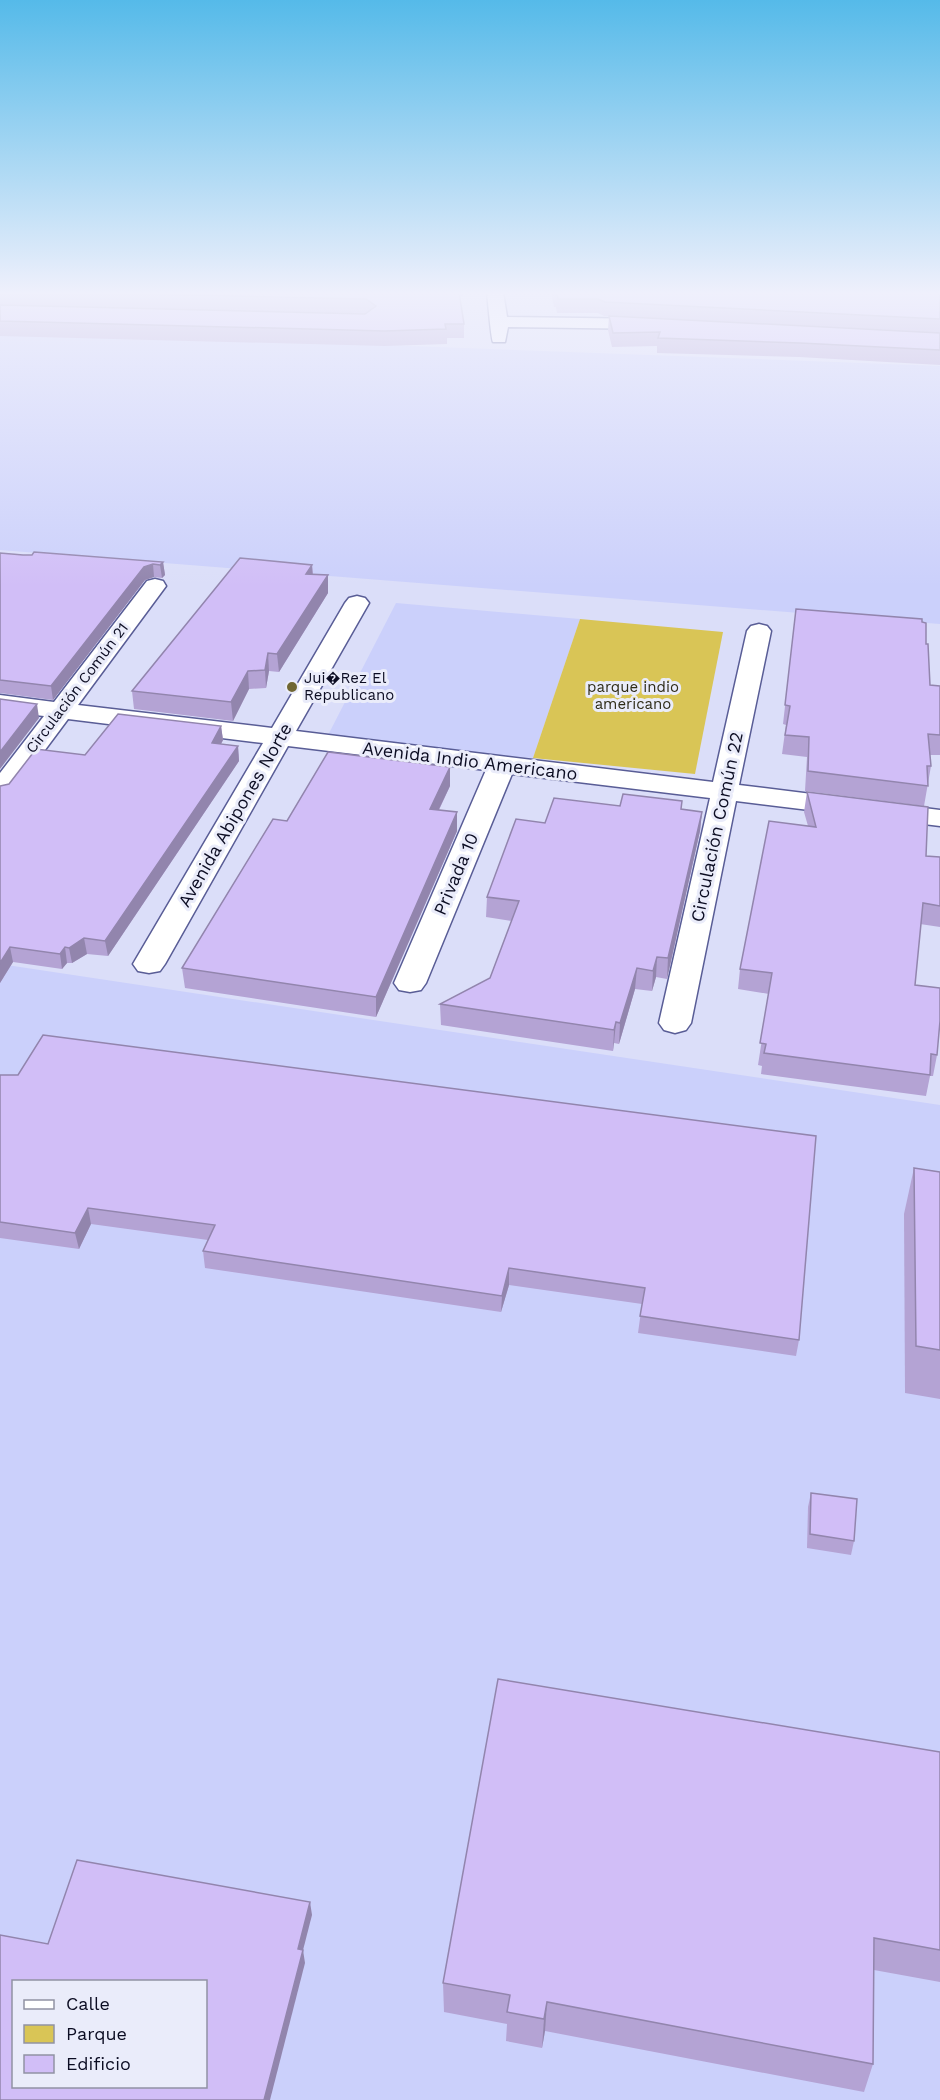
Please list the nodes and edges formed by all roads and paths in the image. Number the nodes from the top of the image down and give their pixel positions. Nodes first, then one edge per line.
1 (155, 585) dead end
2 (357, 603) dead end
3 (759, 631) dead end
4 (0, 703) edge
5 (60, 711) junction
6 (280, 737) junction
7 (502, 765) junction
8 (0, 791) edge
9 (725, 792) junction
10 (940, 818) edge
11 (149, 964) dead end
12 (410, 983) dead end
13 (675, 1023) dead end

1 - 5 street, Circulación Común 21
2 - 6 street, Avenida Abipones Norte
3 - 9 street, Circulación Común 22
4 - 5 street, Avenida Indio Americano
5 - 6 street, Avenida Indio Americano
5 - 8 street, Circulación Común 21
6 - 7 street, Avenida Indio Americano
6 - 11 street, Avenida Abipones Norte
7 - 9 street, Avenida Indio Americano
7 - 12 street, Privada 10
9 - 10 street, Avenida Indio Americano
9 - 13 street, Circulación Común 22

